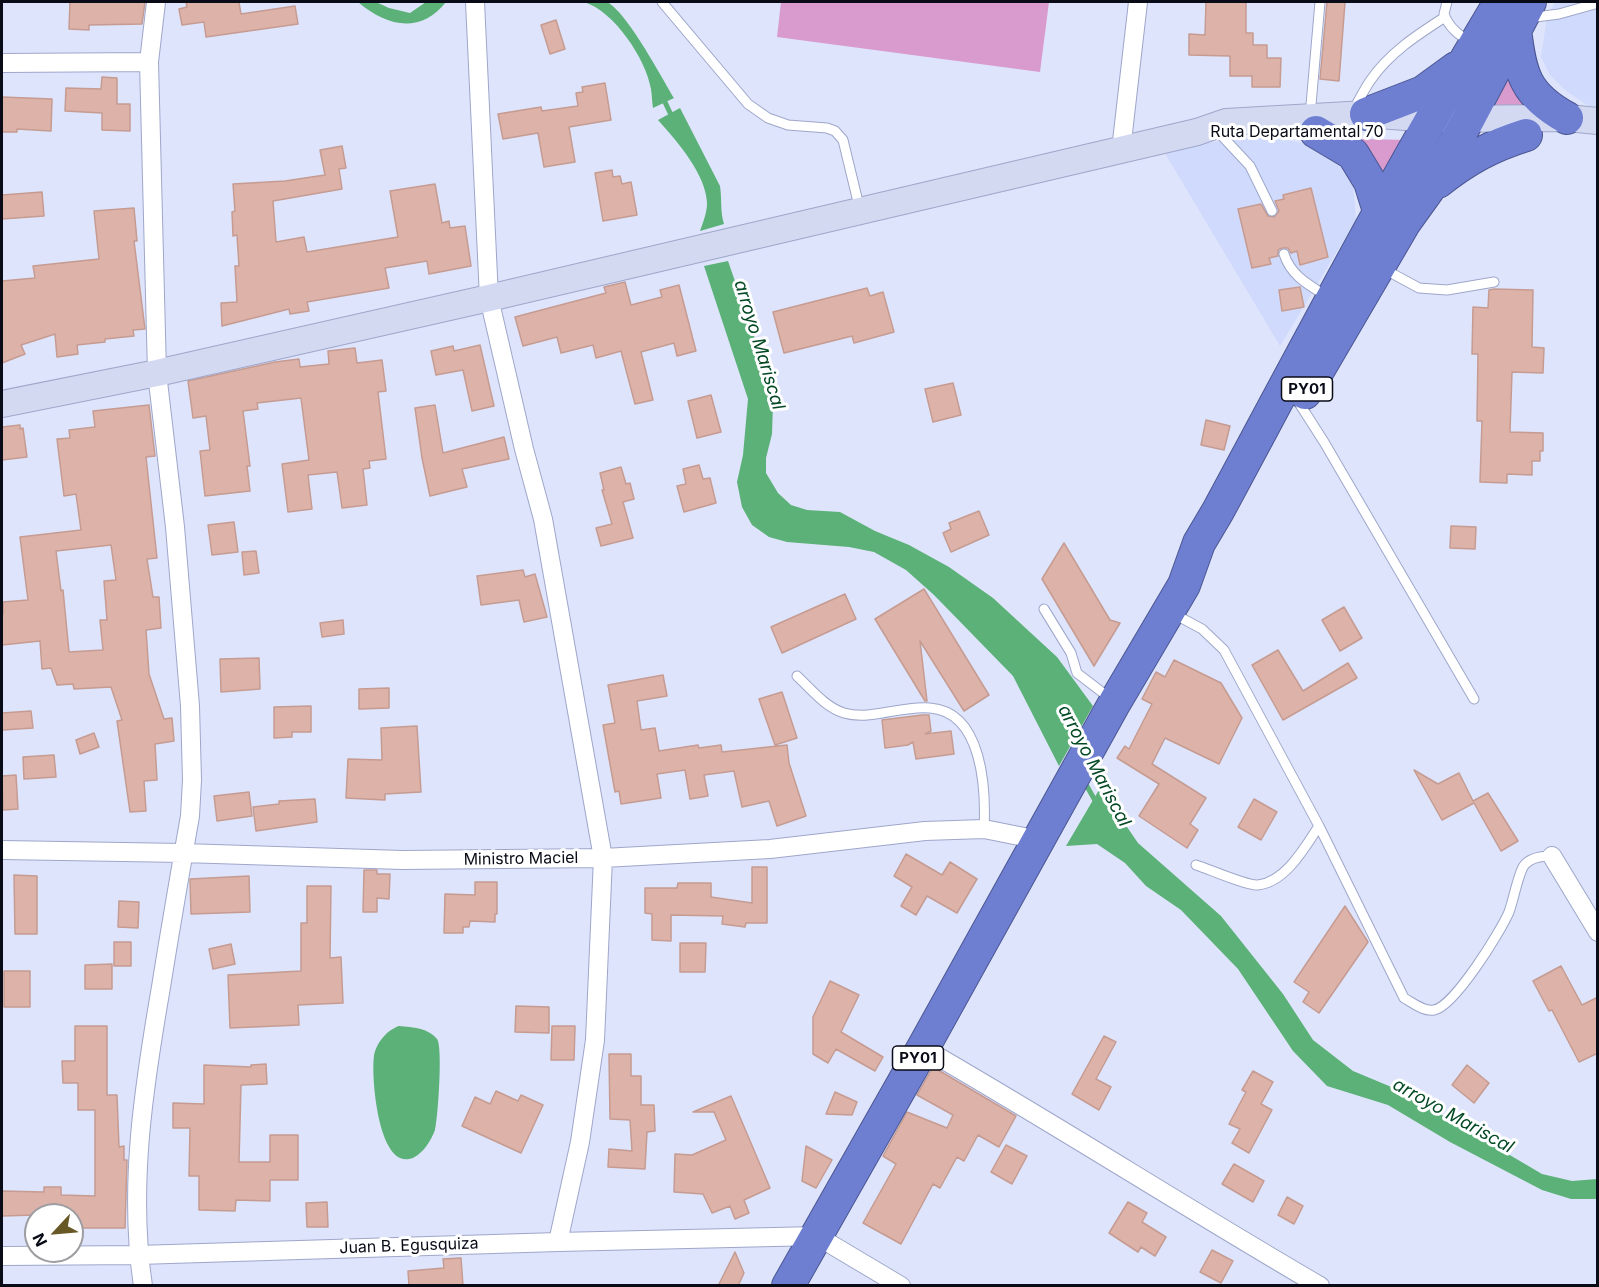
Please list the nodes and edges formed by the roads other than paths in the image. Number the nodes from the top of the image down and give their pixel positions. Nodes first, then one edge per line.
1 (156, 2) edge
2 (662, 2) edge
3 (1138, 2) edge
4 (1320, 2) edge
5 (1447, 2) edge
6 (1598, 3) edge
7 (475, 9) edge
8 (1516, 13) edge
9 (1445, 17) junction
10 (1471, 49) junction
11 (149, 62) junction
12 (2, 63) edge
13 (1359, 114) junction
14 (1582, 119) edge
15 (1313, 124) junction
16 (1428, 127) junction
17 (1464, 127) junction
18 (1197, 132) junction
19 (1526, 135) junction
20 (1222, 136) junction
21 (1598, 136) edge
22 (1121, 150) junction
23 (1428, 190) junction
24 (860, 210) junction
25 (1272, 211) dead end
26 (1379, 211) junction
27 (1284, 254) dead end
28 (1379, 267) junction
29 (1494, 282) dead end
30 (489, 298) junction
31 (1332, 299) junction
32 (157, 373) junction
33 (1299, 403) junction
34 (2, 404) edge
35 (1177, 598) junction
36 (1044, 609) dead end
37 (797, 676) dead end
38 (1474, 699) dead end
39 (1115, 702) junction
40 (1319, 826) junction
41 (984, 830) junction
42 (1042, 835) junction
43 (2, 850) edge
44 (183, 854) junction
45 (1552, 856) joint
46 (603, 858) junction
47 (1196, 865) dead end
48 (1598, 932) edge
49 (923, 1048) junction
50 (817, 1236) junction
51 (558, 1242) junction
52 (138, 1255) junction
53 (2, 1256) edge
54 (143, 1286) edge
55 (788, 1286) edge
56 (901, 1286) edge
57 (1320, 1286) edge

1 - 11 street
2 - 24 lane
3 - 22 street
4 - 15 lane
5 - 9 lane
6 - 8 lane
7 - 30 street
8 - 10 highway, PY01
8 - 14 highway
8 - 17 highway, PY01
9 - 10 lane
9 - 13 lane
10 - 13 highway
10 - 16 highway, PY01
11 - 12 street
11 - 32 street
13 - 15 main road, Ruta Departamental 70
13 - 16 main road, Ruta Departamental 70
14 - 17 main road
15 - 16 main road, Ruta Departamental 70
15 - 18 main road, Ruta Departamental 70
15 - 20 main road, Ruta Departamental 70
15 - 26 highway
16 - 17 main road, Ruta Departamental 70
16 - 26 highway, PY01
17 - 19 main road, Ruta Departamental 70
17 - 23 highway, PY01
18 - 20 main road, Ruta Departamental 70
18 - 22 main road
19 - 21 main road, Ruta Departamental 70
19 - 23 highway
20 - 25 lane
22 - 24 main road
23 - 28 highway, PY01
24 - 30 main road
26 - 31 highway, PY01
27 - 31 lane
28 - 29 lane
28 - 33 highway, PY01
30 - 32 main road
30 - 46 street
31 - 35 highway, PY01
32 - 34 main road
32 - 44 street
33 - 35 highway, PY01
33 - 38 lane
35 - 39 highway, PY01
35 - 40 lane
36 - 39 lane
37 - 41 lane
39 - 42 highway, PY01
40 - 45 lane
40 - 47 lane
41 - 42 street, Ministro Maciel
41 - 46 street, Ministro Maciel
42 - 49 highway, PY01
43 - 44 street, Ministro Maciel
44 - 46 street, Ministro Maciel
44 - 52 street
45 - 48 street
46 - 51 street
49 - 50 highway, PY01
49 - 57 street
50 - 51 street, Juan B. Egusquiza
50 - 55 highway, PY01
50 - 56 street
51 - 52 street, Juan B. Egusquiza
52 - 53 street, Juan B. Egusquiza
52 - 54 street

